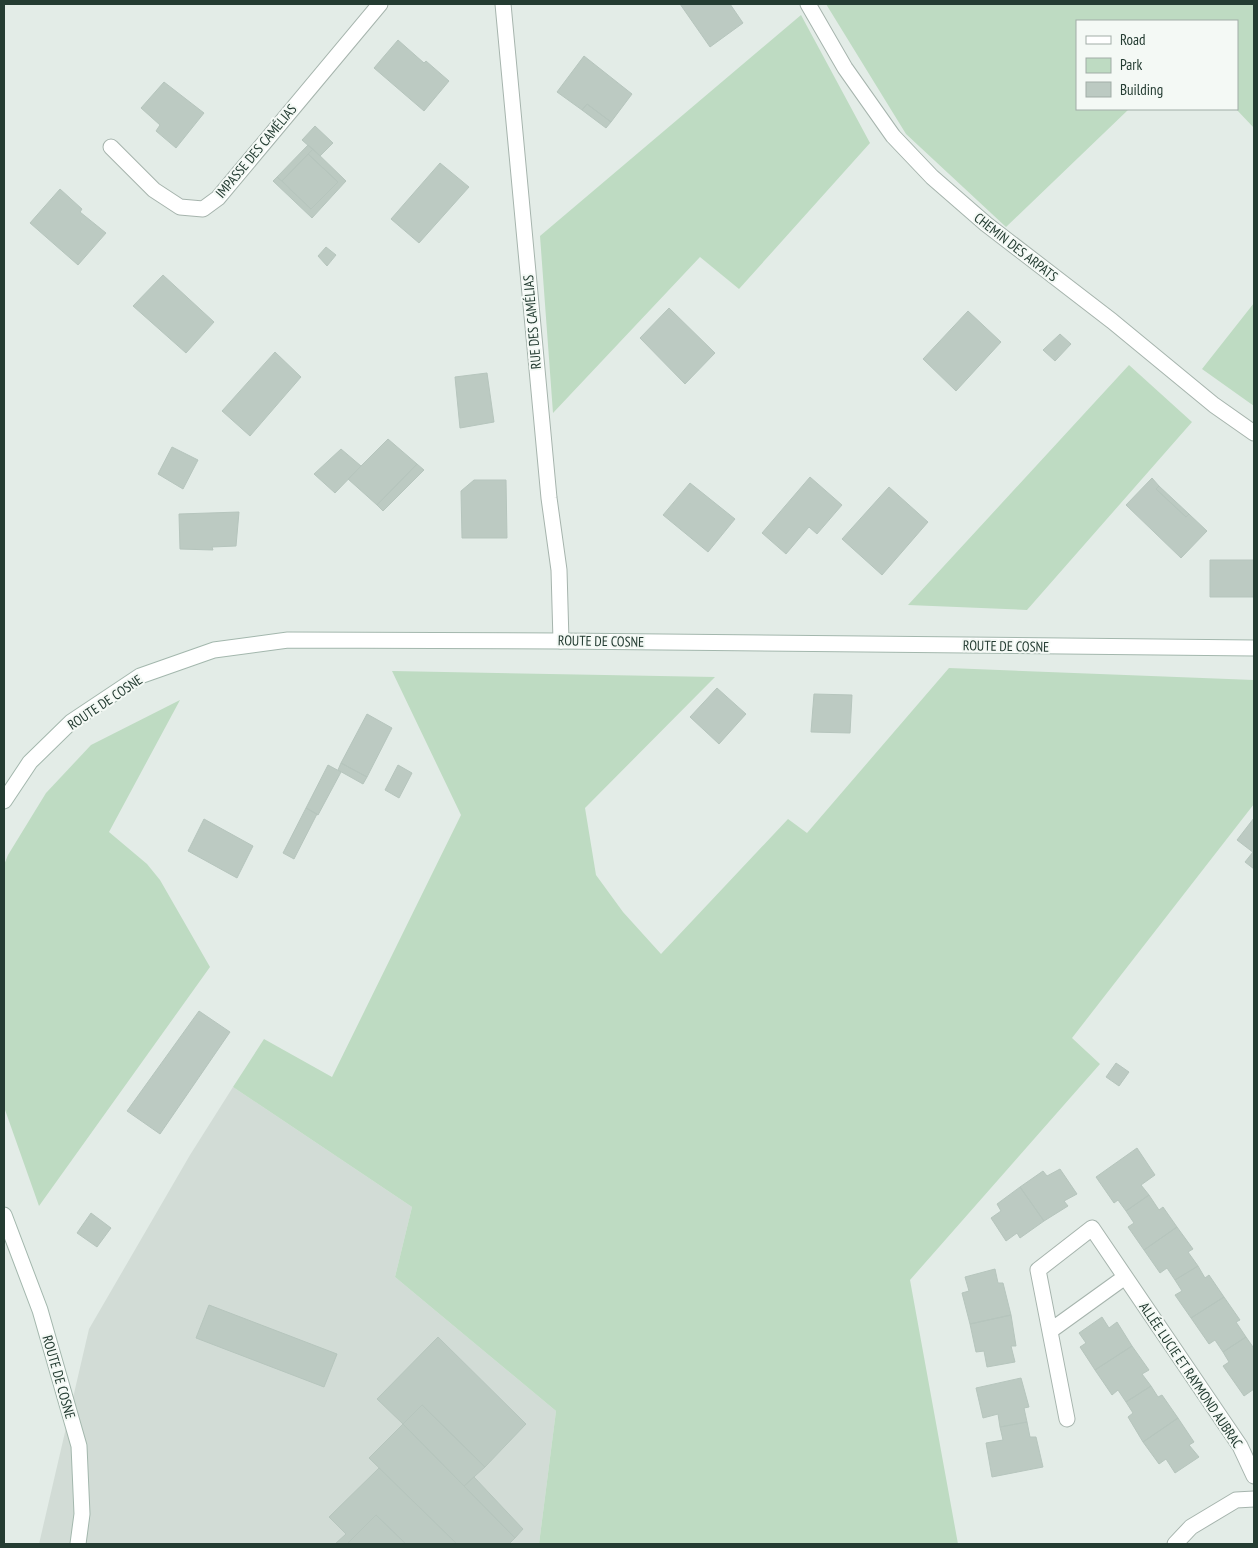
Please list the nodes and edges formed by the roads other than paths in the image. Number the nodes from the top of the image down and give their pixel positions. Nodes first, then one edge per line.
1 (380, 4) edge
2 (503, 4) edge
3 (808, 4) edge
4 (111, 147) dead end
5 (1254, 433) edge
6 (561, 641) junction
7 (1254, 648) edge
8 (4, 801) edge
9 (4, 1215) edge
10 (1125, 1277) junction
11 (1050, 1331) junction
12 (1067, 1419) dead end
13 (1254, 1476) edge
14 (1254, 1498) edge
15 (78, 1544) edge
16 (1175, 1544) edge

1 - 4 street, IMPASSE DES CAMÉLIAS
2 - 6 street, RUE DES CAMÉLIAS
3 - 5 street, CHEMIN DES ARPATS
6 - 7 street, ROUTE DE COSNE
6 - 8 street, ROUTE DE COSNE
9 - 15 street, ROUTE DE COSNE
10 - 11 street
10 - 11 street, ALLÉE LUCIE ET RAYMOND AUBRAC
10 - 13 street, ALLÉE LUCIE ET RAYMOND AUBRAC
11 - 12 street, ALLÉE LUCIE ET RAYMOND AUBRAC
14 - 16 street

